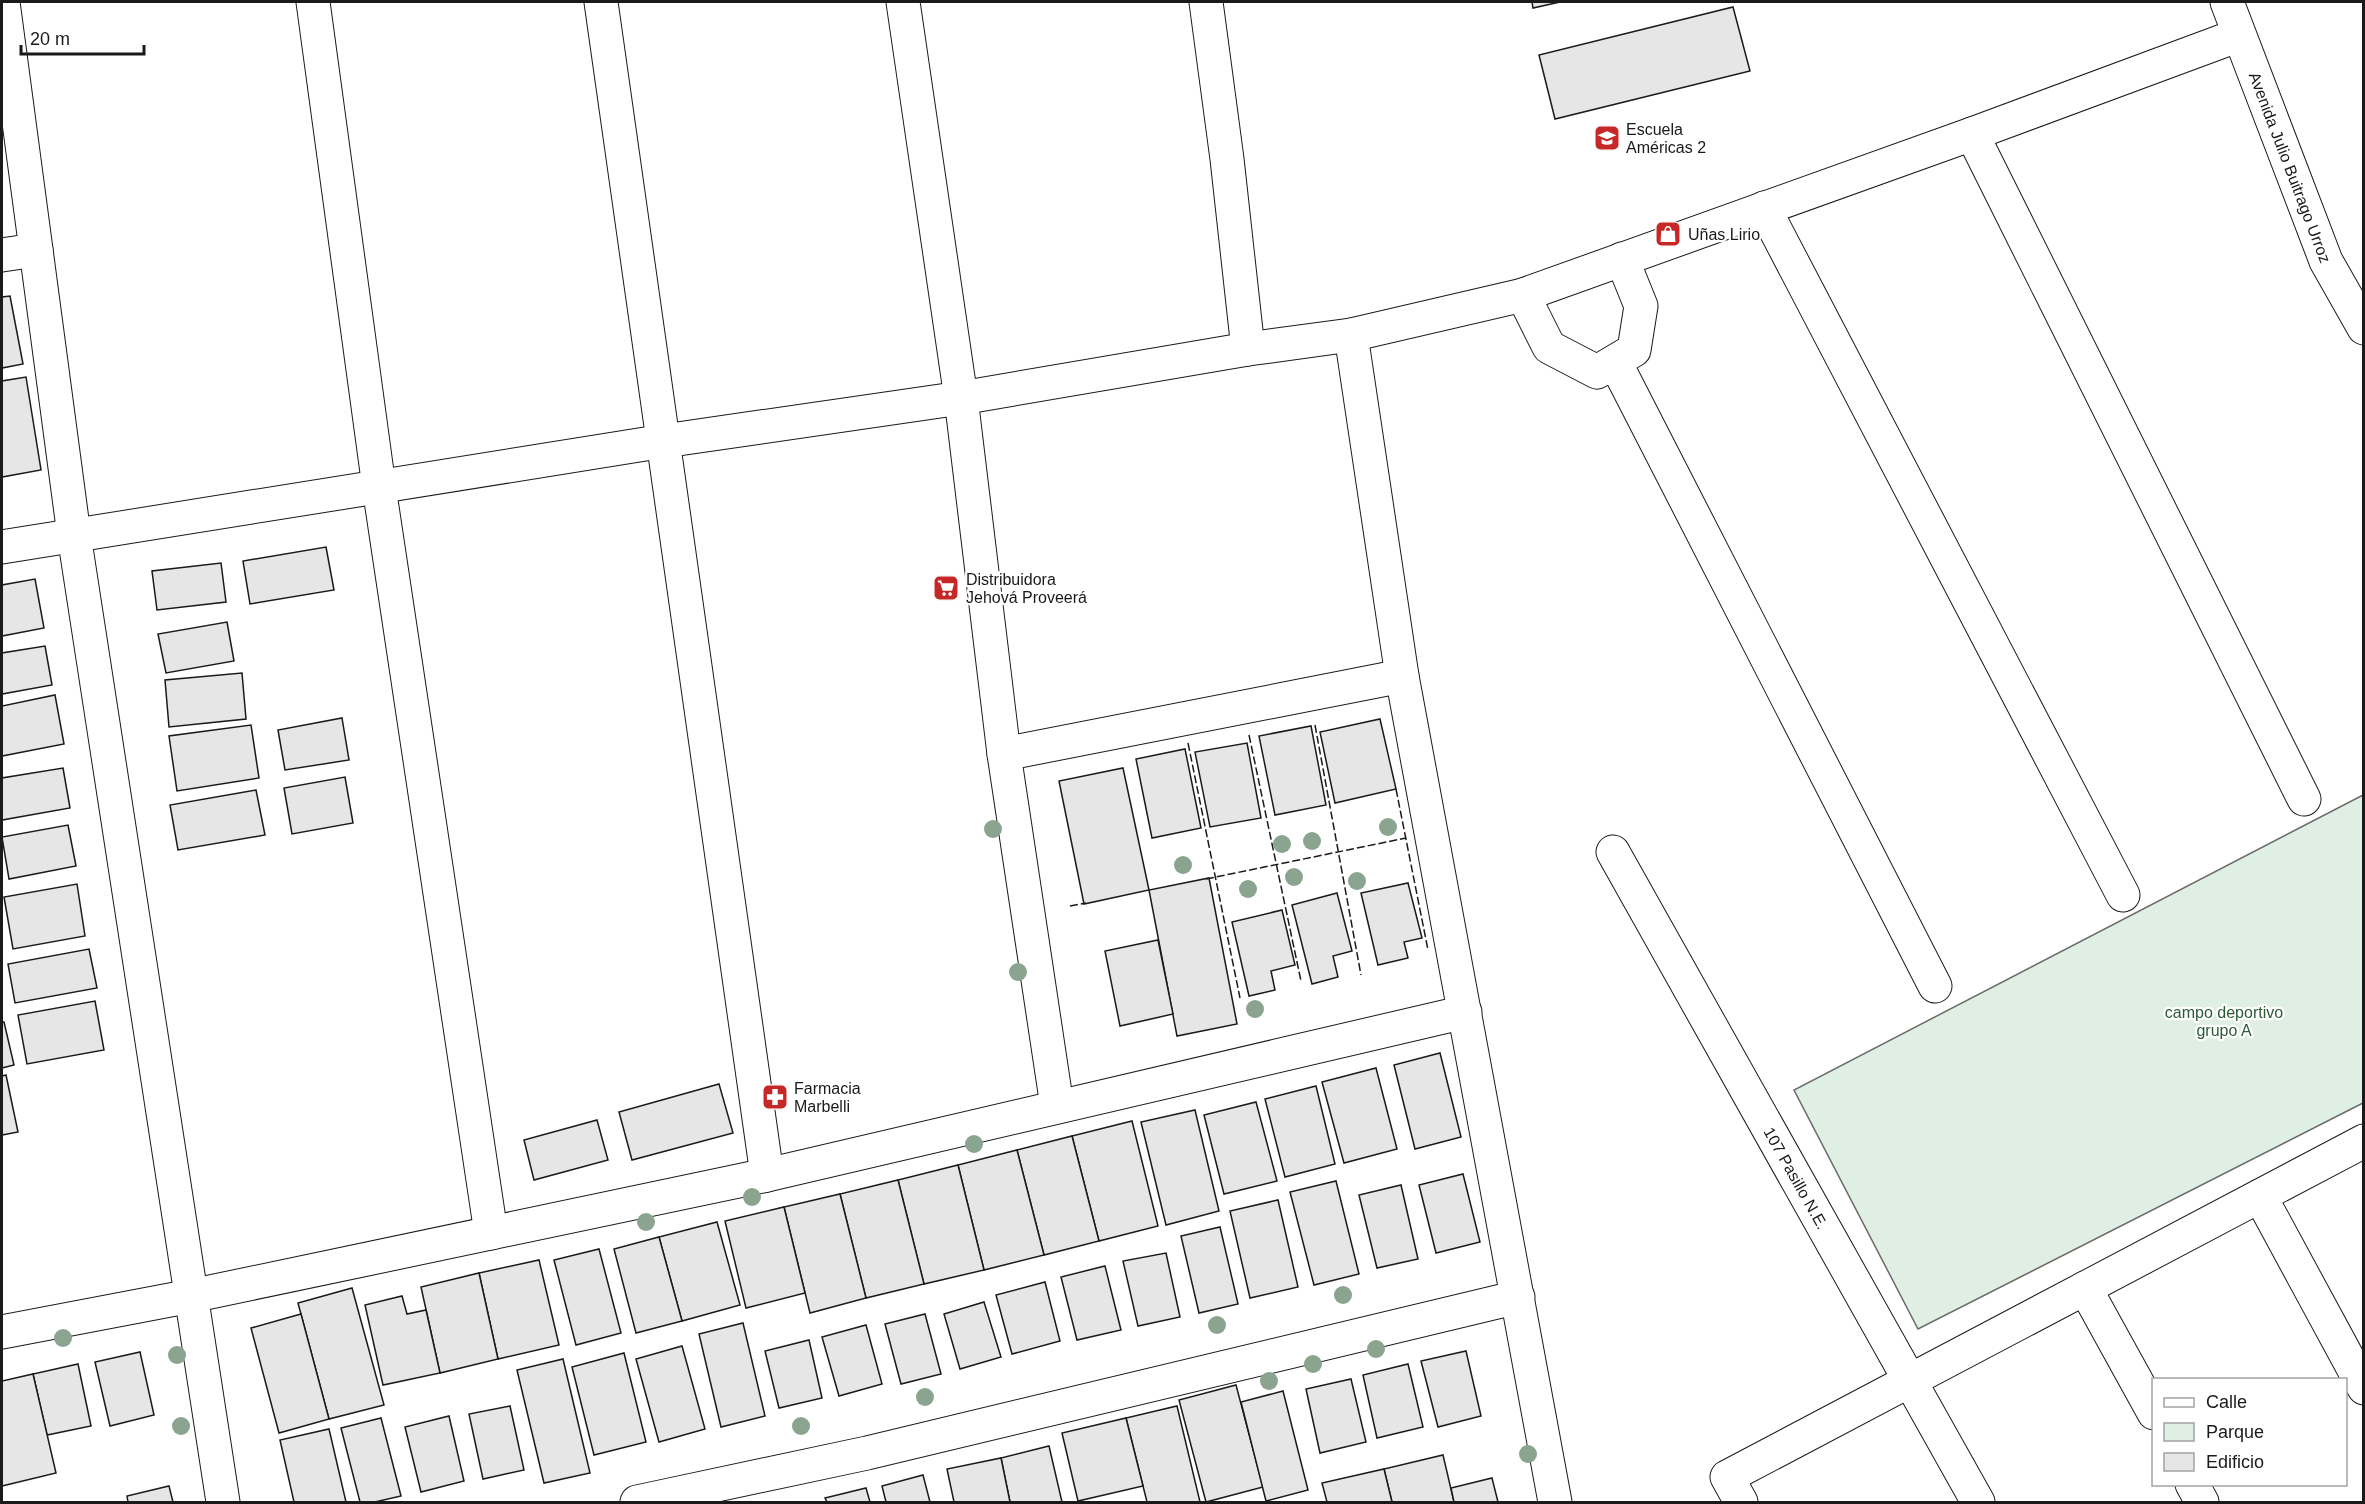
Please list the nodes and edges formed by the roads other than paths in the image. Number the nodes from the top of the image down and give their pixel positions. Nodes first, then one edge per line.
1 (3, 2) edge
2 (313, 2) edge
3 (601, 2) edge
4 (903, 2) edge
5 (1206, 2) edge
6 (2227, 2) edge
7 (2239, 35) junction
8 (1972, 134) junction
9 (1764, 208) junction
10 (36, 250) junction
11 (2, 255) edge
12 (1622, 259) junction
13 (1523, 295) junction
14 (2364, 328) edge
15 (1351, 335) junction
16 (1248, 349) junction
17 (1615, 362) junction
18 (961, 398) junction
19 (664, 441) junction
20 (379, 487) junction
21 (74, 535) junction
22 (2, 547) edge
23 (1402, 676) junction
24 (1004, 754) junction
25 (2304, 799) dead end
26 (1613, 852) dead end
27 (2123, 895) dead end
28 (1935, 986) dead end
29 (1465, 1012) junction
30 (1057, 1106) junction
31 (2364, 1141) edge
32 (767, 1174) junction
33 (2260, 1196) junction
34 (490, 1233) junction
35 (2085, 1288) junction
36 (191, 1296) junction
37 (1518, 1297) junction
38 (2, 1332) edge
39 (1911, 1379) junction
40 (2364, 1388) edge
41 (2152, 1409) edge
42 (2193, 1486) edge
43 (223, 1503) edge
44 (637, 1503) edge
45 (1555, 1503) edge
46 (1741, 1503) edge
47 (1978, 1503) edge
48 (2202, 1503) edge

1 - 10 street
2 - 20 street
3 - 19 street
4 - 18 street
5 - 16 street
6 - 7 street, Avenida Julio Buitrago Urroz
7 - 8 street
7 - 14 street, Avenida Julio Buitrago Urroz
8 - 9 street
8 - 25 street
9 - 12 street
9 - 27 street
10 - 11 street
10 - 21 street
12 - 13 street
12 - 17 street
13 - 15 street
13 - 17 street
15 - 16 street
15 - 23 street
16 - 18 street
17 - 28 street
18 - 19 street
18 - 24 street
19 - 20 street
19 - 32 street
20 - 21 street
20 - 34 street
21 - 22 street
21 - 36 street
23 - 24 street
23 - 29 street
24 - 30 street
26 - 39 street, 107 Pasillo N.E.
29 - 30 street
29 - 37 street
30 - 32 street
31 - 33 street
32 - 34 street
33 - 35 street
33 - 40 street
34 - 36 street
35 - 39 street
35 - 41 street
36 - 38 street
36 - 43 street
37 - 44 street
37 - 45 street
39 - 46 street
39 - 47 street, 107 Pasillo N.E.
42 - 48 street

